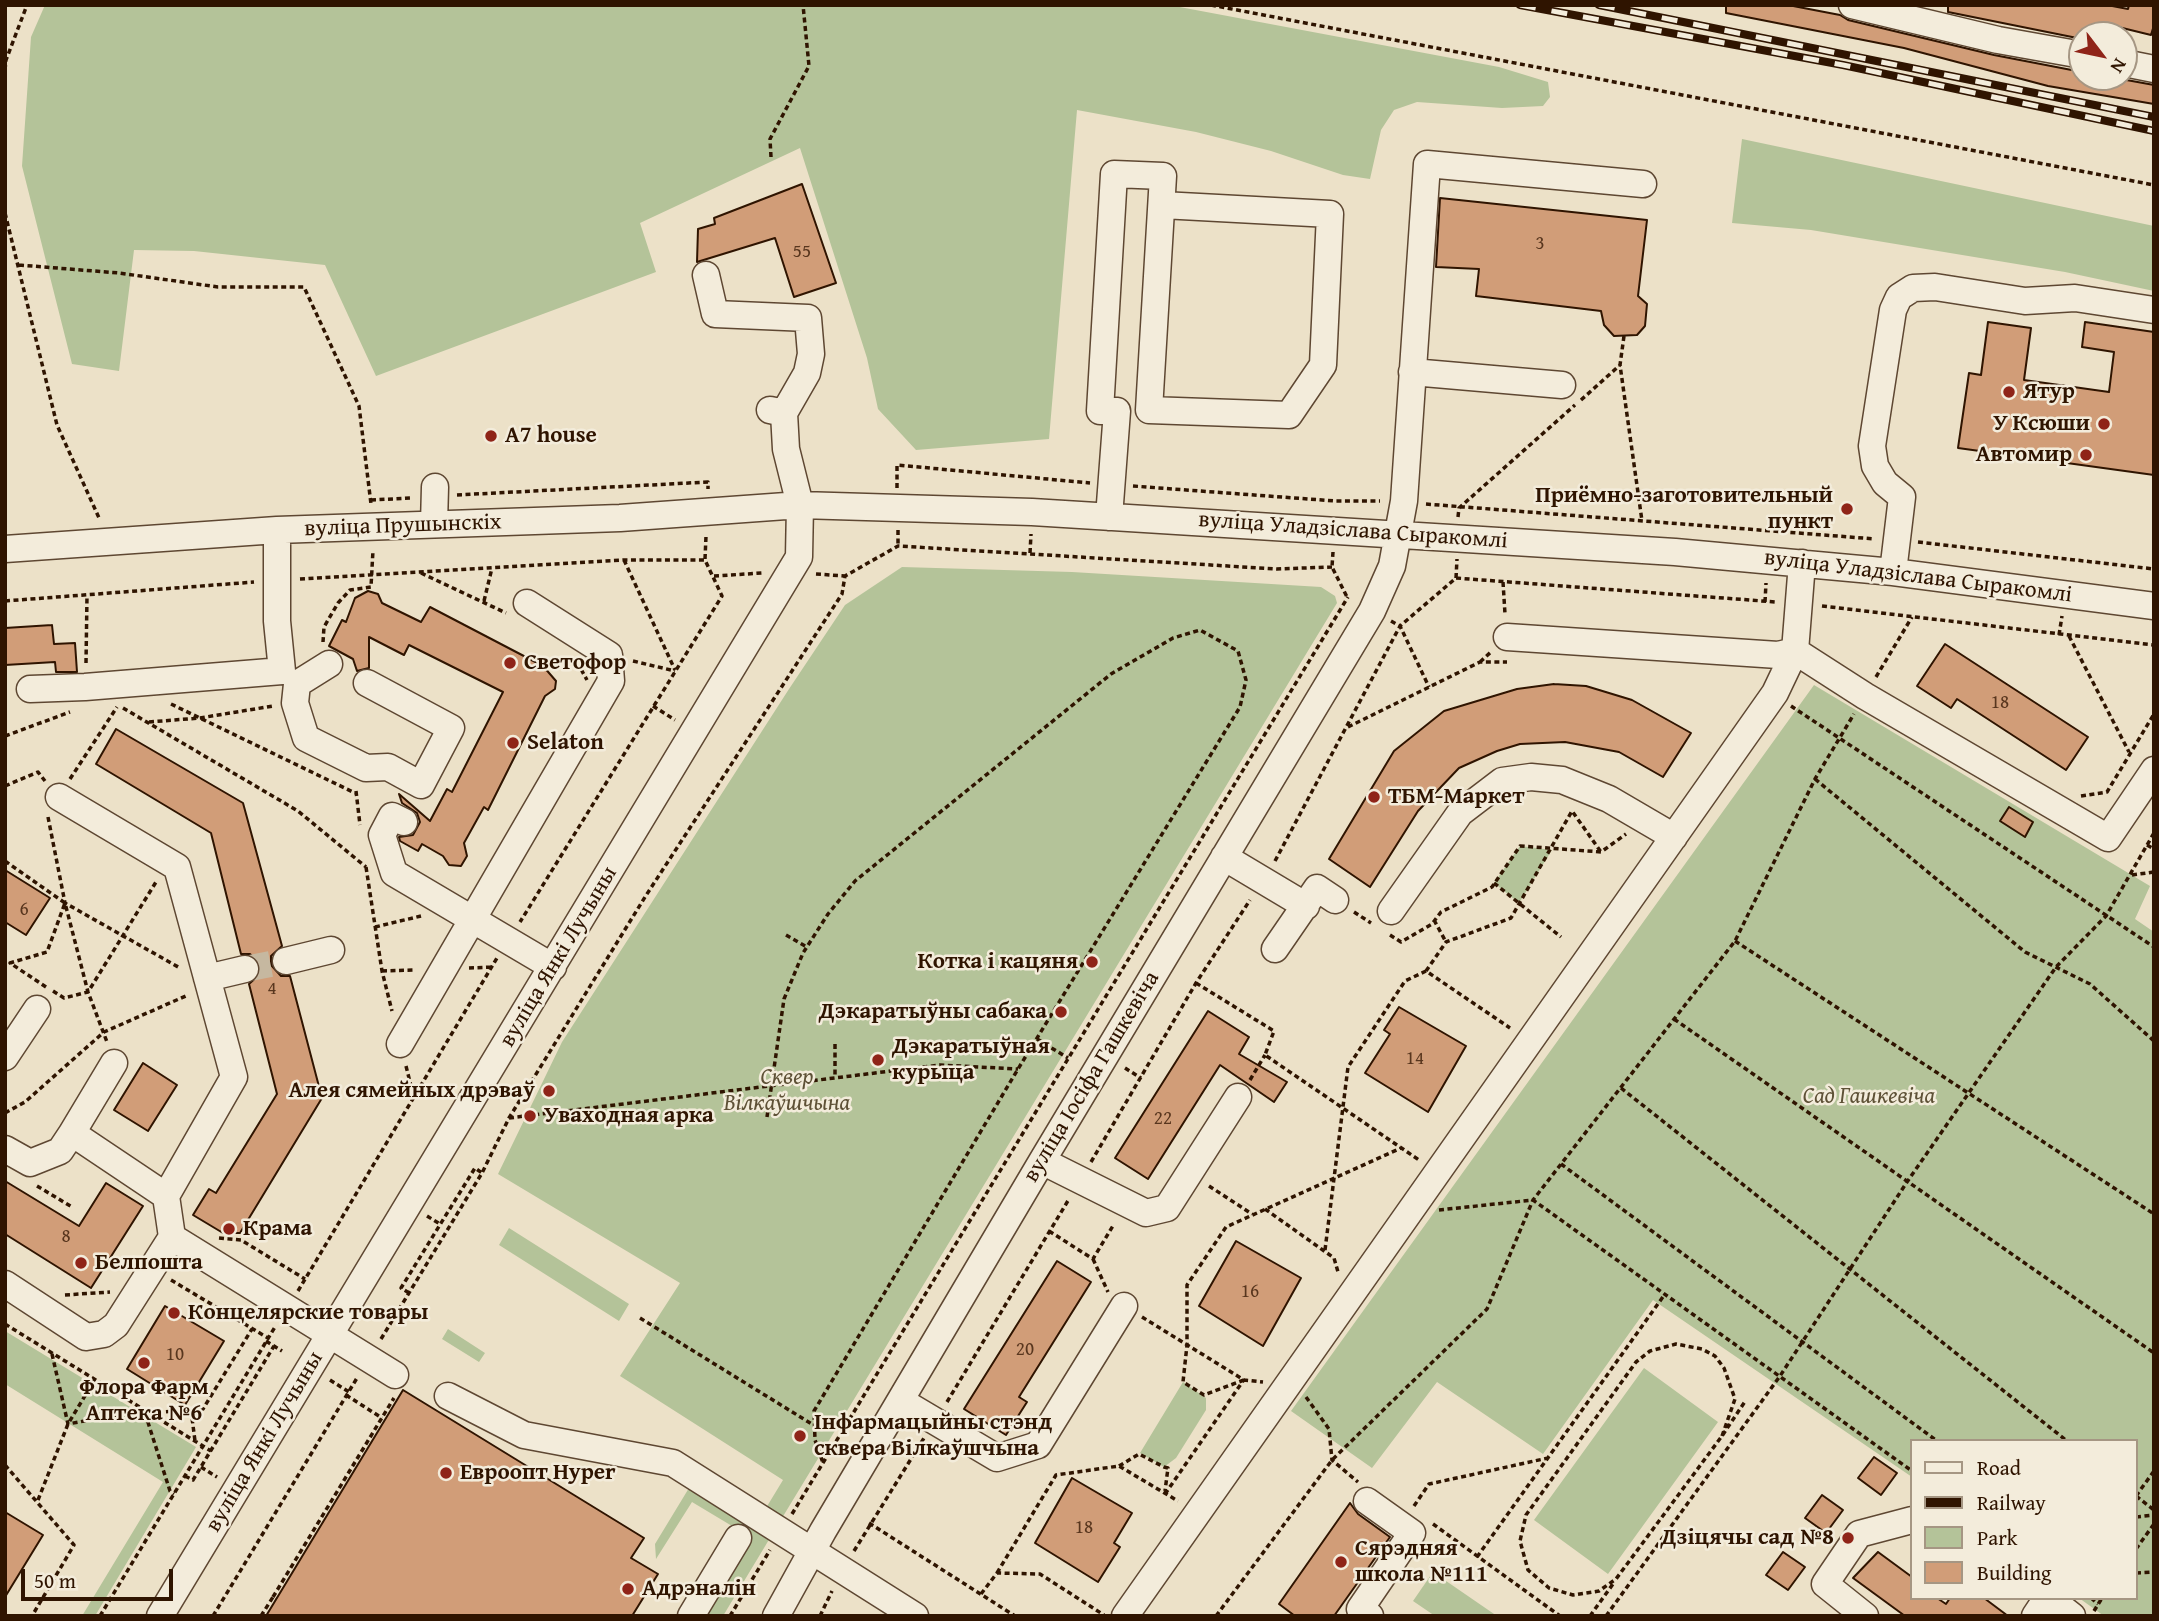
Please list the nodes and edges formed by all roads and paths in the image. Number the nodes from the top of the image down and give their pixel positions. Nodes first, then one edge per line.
1 (27, 5) edge
2 (803, 5) edge
3 (1211, 5) edge
4 (1853, 5) edge
5 (2068, 52) edge
6 (5, 70) edge
7 (771, 157) dead end
8 (1643, 184) dead end
9 (2154, 185) edge
10 (1162, 205) junction
11 (5, 213) edge
12 (19, 265) junction
13 (706, 275) dead end
14 (2154, 310) edge
15 (1624, 336) dead end
16 (1620, 365) junction
17 (1412, 372) junction
18 (1562, 385) dead end
19 (1149, 410) junction
20 (1117, 411) junction
21 (708, 482) dead end
22 (435, 491) junction
23 (1335, 501) dead end
24 (1404, 501) junction
25 (800, 505) junction
26 (1459, 508) junction
27 (1109, 517) junction
28 (1642, 521) junction
29 (434, 524) junction
30 (277, 530) junction
31 (1398, 535) junction
32 (109, 541) junction
33 (1896, 541) junction
34 (5, 549) edge
35 (624, 561) dead end
36 (1801, 562) junction
37 (492, 568) dead end
38 (2154, 569) edge
39 (419, 572) dead end
40 (1893, 572) junction
41 (372, 576) dead end
42 (1503, 582) junction
43 (87, 596) dead end
44 (1348, 597) junction
45 (484, 601) junction
46 (1797, 605) junction
47 (2154, 606) edge
48 (518, 609) joint
49 (1372, 611) junction
50 (1400, 626) junction
51 (2069, 636) junction
52 (1507, 637) joint
53 (2154, 645) edge
54 (1795, 651) junction
55 (575, 659) dead end
56 (1518, 662) dead end
57 (329, 664) joint
58 (675, 671) dead end
59 (587, 682) dead end
60 (367, 683) dead end
61 (291, 686) junction
62 (85, 687) junction
63 (1429, 687) junction
64 (30, 689) dead end
65 (1775, 693) junction
66 (170, 703) dead end
67 (131, 704) dead end
68 (108, 705) dead end
69 (2154, 714) edge
70 (201, 718) junction
71 (147, 722) dead end
72 (1347, 728) junction
73 (5, 736) edge
74 (2130, 754) junction
75 (366, 768) junction
76 (2154, 770) edge
77 (5, 786) edge
78 (2107, 792) dead end
79 (355, 793) junction
80 (59, 797) joint
81 (298, 811) dead end
82 (1645, 820) junction
83 (404, 822) dead end
84 (360, 830) dead end
85 (2154, 833) edge
86 (1674, 837) junction
87 (2147, 845) junction
88 (2154, 849) edge
89 (1552, 850) junction
90 (1601, 852) junction
91 (364, 855) dead end
92 (1224, 857) junction
93 (5, 861) edge
94 (168, 861) junction
95 (366, 867) junction
96 (2154, 872) edge
97 (2130, 875) junction
98 (1263, 880) junction
99 (1494, 883) junction
100 (1335, 900) dead end
101 (65, 903) junction
102 (1519, 903) junction
103 (1306, 906) junction
104 (463, 914) junction
105 (1379, 916) joint
106 (2106, 916) junction
107 (1434, 920) junction
108 (375, 927) junction
109 (786, 935) dead end
110 (1561, 937) dead end
111 (1735, 941) junction
112 (1446, 942) junction
113 (807, 947) junction
114 (2154, 947) edge
115 (331, 950) dead end
116 (1275, 950) dead end
117 (8, 961) edge
118 (286, 961) tunnel mouth
119 (553, 967) junction
120 (2056, 967) junction
121 (245, 969) tunnel mouth
122 (1426, 971) junction
123 (207, 978) junction
124 (1196, 983) junction
125 (88, 992) junction
126 (37, 1009) dead end
127 (1674, 1019) junction
128 (1037, 1039) junction
129 (1530, 1041) junction
130 (2154, 1041) edge
131 (400, 1044) junction
132 (835, 1044) dead end
133 (1265, 1055) junction
134 (5, 1057) edge
135 (1068, 1058) junction
136 (114, 1063) joint
137 (1017, 1069) junction
138 (835, 1078) junction
139 (772, 1086) junction
140 (1620, 1088) junction
141 (1968, 1093) junction
142 (1238, 1097) joint
143 (414, 1098) dead end
144 (1344, 1110) junction
145 (767, 1117) dead end
146 (509, 1118) junction
147 (72, 1133) junction
148 (1401, 1148) junction
149 (5, 1149) edge
150 (1042, 1161) junction
151 (1561, 1164) junction
152 (1438, 1172) junction
153 (482, 1173) junction
154 (1335, 1177) junction
155 (1080, 1181) junction
156 (1908, 1182) junction
157 (1218, 1192) dead end
158 (166, 1196) junction
159 (1533, 1200) junction
160 (1126, 1204) junction
161 (1265, 1209) junction
162 (1436, 1211) dead end
163 (1254, 1214) junction
164 (2154, 1214) edge
165 (1049, 1231) junction
166 (208, 1232) dead end
167 (172, 1237) junction
168 (1325, 1250) junction
169 (1093, 1259) junction
170 (1849, 1269) junction
171 (305, 1279) dead end
172 (5, 1284) edge
173 (409, 1293) junction
174 (1665, 1294) junction
175 (1346, 1303) junction
176 (1124, 1306) junction
177 (640, 1318) dead end
178 (5, 1324) edge
179 (252, 1329) dead end
180 (330, 1335) junction
181 (1802, 1343) junction
182 (1187, 1345) junction
183 (274, 1346) junction
184 (282, 1351) dead end
185 (52, 1352) junction
186 (2154, 1353) edge
187 (369, 1359) junction
188 (1780, 1376) junction
189 (95, 1379) junction
190 (329, 1379) dead end
191 (1244, 1380) junction
192 (395, 1385) joint
193 (348, 1394) junction
194 (1304, 1394) dead end
195 (448, 1396) dead end
196 (1746, 1400) dead end
197 (901, 1401) junction
198 (191, 1410) junction
199 (146, 1411) junction
200 (382, 1418) junction
201 (935, 1422) junction
202 (68, 1424) junction
203 (815, 1426) junction
204 (1722, 1436) junction
205 (1934, 1439) edge
206 (2064, 1439) edge
207 (195, 1441) junction
208 (203, 1446) junction
209 (211, 1451) junction
210 (1548, 1458) junction
211 (1332, 1460) junction
212 (823, 1463) junction
213 (5, 1465) edge
214 (1119, 1466) junction
215 (1910, 1470) edge
216 (2154, 1471) edge
217 (185, 1476) junction
218 (809, 1486) dead end
219 (2138, 1493) edge
220 (174, 1494) junction
221 (1164, 1494) junction
222 (2138, 1498) edge
223 (38, 1501) junction
224 (1367, 1501) dead end
225 (1411, 1510) dead end
226 (2154, 1510) edge
227 (1198, 1512) junction
228 (1910, 1521) edge
229 (869, 1523) junction
230 (1433, 1524) dead end
231 (2154, 1524) edge
232 (738, 1538) dead end
233 (2138, 1546) edge
234 (811, 1550) junction
235 (1477, 1557) junction
236 (843, 1570) junction
237 (997, 1573) junction
238 (1616, 1579) junction
239 (981, 1594) junction
240 (2047, 1600) edge
241 (2051, 1600) edge
242 (2093, 1600) edge
243 (2101, 1600) edge
244 (2098, 1604) junction
245 (32, 1616) edge
246 (100, 1616) edge
247 (160, 1616) edge
248 (213, 1616) edge
249 (261, 1616) edge
250 (691, 1616) edge
251 (776, 1616) edge
252 (820, 1616) edge
253 (915, 1616) edge
254 (1015, 1616) edge
255 (1106, 1616) edge
256 (1125, 1616) edge
257 (1216, 1616) edge
258 (1370, 1616) edge
259 (1560, 1616) edge
260 (1590, 1616) edge
261 (1606, 1616) edge
262 (1865, 1616) edge
263 (2035, 1616) edge
264 (2072, 1616) edge
265 (2091, 1616) edge

1 - 6 path
2 - 7 path
3 - 9 path
4 - 5 street
8 - 17 street, вуліца Іосіфа Гашкевіча
10 - 19 street
10 - 19 street
10 - 20 street
11 - 12 path
12 - 22 path
12 - 32 path
13 - 25 street, вуліца Янкі Лучыны
14 - 33 street
15 - 16 path
16 - 26 path
16 - 28 path
17 - 18 street
17 - 24 street, вуліца Іосіфа Гашкевіча
19 - 20 street
20 - 27 street
21 - 22 path
22 - 29 street
23 - 24 path
24 - 26 path
24 - 31 street, вуліца Іосіфа Гашкевіча
25 - 27 street, вуліца Уладзіслава Сыракомлі
25 - 29 street, вуліца Прушынскіх
25 - 119 street, вуліца Янкі Лучыны
26 - 28 path
27 - 31 street, вуліца Уладзіслава Сыракомлі
28 - 33 path
29 - 30 street, вуліца Прушынскіх
30 - 32 street, вуліца Прушынскіх
30 - 61 street
31 - 36 street, вуліца Уладзіслава Сыракомлі
31 - 49 street, вуліца Іосіфа Гашкевіча
32 - 34 street, вуліца Прушынскіх
33 - 38 path
33 - 40 street
35 - 58 path
36 - 40 street, вуліца Уладзіслава Сыракомлі
36 - 46 street
37 - 45 path
39 - 45 path
40 - 47 street, вуліца Уладзіслава Сыракомлі
41 - 57 path
42 - 46 path
42 - 50 path
42 - 52 path
43 - 62 path
44 - 49 path
44 - 135 path
44 - 146 path
45 - 48 path
46 - 51 path
46 - 54 street
48 - 104 street
49 - 50 path
49 - 92 street, вуліца Іосіфа Гашкевіча
50 - 63 path
50 - 72 path
51 - 53 path
51 - 74 path
52 - 54 street
54 - 65 street
54 - 76 street
55 - 59 path
56 - 63 path
57 - 61 street
60 - 75 street
61 - 62 street
61 - 70 path
61 - 75 street
62 - 64 street
62 - 73 path
63 - 72 path
65 - 86 street
65 - 106 path
66 - 70 path
67 - 68 path
69 - 74 path
70 - 71 path
70 - 79 path
72 - 98 path
74 - 78 path
75 - 79 path
77 - 80 path
79 - 84 path
80 - 94 street
81 - 95 path
82 - 86 street
82 - 90 path
82 - 105 street
83 - 104 street
85 - 87 path
86 - 129 street
87 - 88 path
87 - 97 path
89 - 90 path
89 - 90 path
89 - 99 path
89 - 102 path
91 - 95 path
92 - 98 street
92 - 150 street, вуліца Іосіфа Гашкевіча
93 - 101 path
94 - 123 street
94 - 125 path
95 - 108 path
96 - 97 path
97 - 106 path
98 - 103 street
98 - 124 path
99 - 102 path
99 - 107 path
100 - 103 street
101 - 117 path
101 - 125 path
102 - 110 path
102 - 112 path
103 - 116 street
104 - 108 path
104 - 119 street
104 - 131 street
105 - 107 path
106 - 114 path
106 - 120 path
107 - 112 path
108 - 131 path
109 - 113 path
111 - 120 path
111 - 127 path
111 - 141 path
112 - 122 path
113 - 128 path
113 - 139 path
115 - 118 street
117 - 125 path
119 - 180 street, вуліца Янкі Лучыны
120 - 130 path
120 - 141 path
121 - 123 street
122 - 129 path
122 - 144 path
123 - 158 street
124 - 133 path
124 - 155 path
125 - 136 path
126 - 134 street
127 - 140 path
127 - 156 path
128 - 135 path
128 - 137 path
129 - 152 street
131 - 143 path
132 - 138 path
133 - 142 path
133 - 144 path
135 - 212 path
136 - 147 street
137 - 138 path
137 - 203 path
138 - 139 path
139 - 145 path
139 - 146 path
140 - 151 path
140 - 170 path
141 - 156 path
141 - 164 path
142 - 160 street
144 - 148 path
144 - 154 path
146 - 153 path
147 - 149 street
147 - 158 street
148 - 152 path
148 - 154 path
150 - 155 street
150 - 197 street, вуліца Іосіфа Гашкевіча
151 - 159 path
151 - 181 path
152 - 175 street
153 - 173 path
153 - 173 path
154 - 161 path
154 - 168 path
155 - 160 street
155 - 165 path
156 - 170 path
156 - 186 path
157 - 163 path
158 - 167 street
159 - 162 path
159 - 174 path
159 - 211 path
160 - 169 path
161 - 163 path
161 - 168 path
163 - 182 path
165 - 169 path
165 - 201 path
166 - 171 path
167 - 172 street
167 - 180 street
168 - 175 path
169 - 176 path
170 - 181 path
170 - 206 path
173 - 187 path
174 - 188 path
174 - 210 path
175 - 227 street
176 - 182 path
176 - 201 street
177 - 203 path
178 - 185 path
179 - 198 path
180 - 187 street
180 - 247 street, вуліца Янкі Лучыны
181 - 188 path
181 - 205 path
182 - 191 path
182 - 191 path
183 - 184 path
183 - 208 path
183 - 209 path
185 - 189 path
185 - 202 path
187 - 192 street
187 - 193 path
188 - 215 path
188 - 261 path
189 - 199 path
189 - 202 path
190 - 193 path
191 - 221 path
192 - 200 path
193 - 200 path
193 - 248 path
194 - 211 path
195 - 234 street
196 - 204 path
197 - 201 street
197 - 234 street, вуліца Іосіфа Гашкевіча
198 - 199 path
198 - 207 path
199 - 202 path
199 - 207 path
199 - 220 path
200 - 249 path
201 - 229 path
202 - 223 path
203 - 212 path
204 - 238 path
204 - 238 path
207 - 208 path
208 - 209 path
208 - 217 path
209 - 217 path
210 - 225 path
210 - 235 path
211 - 257 path
212 - 218 path
213 - 223 path
214 - 221 path
214 - 221 path
214 - 237 path
216 - 219 path
217 - 220 path
220 - 246 path
221 - 227 path
222 - 226 path
223 - 245 path
224 - 258 street
227 - 256 street
228 - 262 street
229 - 236 path
229 - 239 path
230 - 235 path
231 - 233 path
232 - 250 street
234 - 236 street
234 - 251 street, вуліца Іосіфа Гашкевіча
235 - 259 path
236 - 252 path
236 - 253 street
237 - 239 path
237 - 255 path
238 - 260 path
239 - 254 path
240 - 263 street
241 - 264 street
242 - 244 path
243 - 244 path
244 - 265 path

